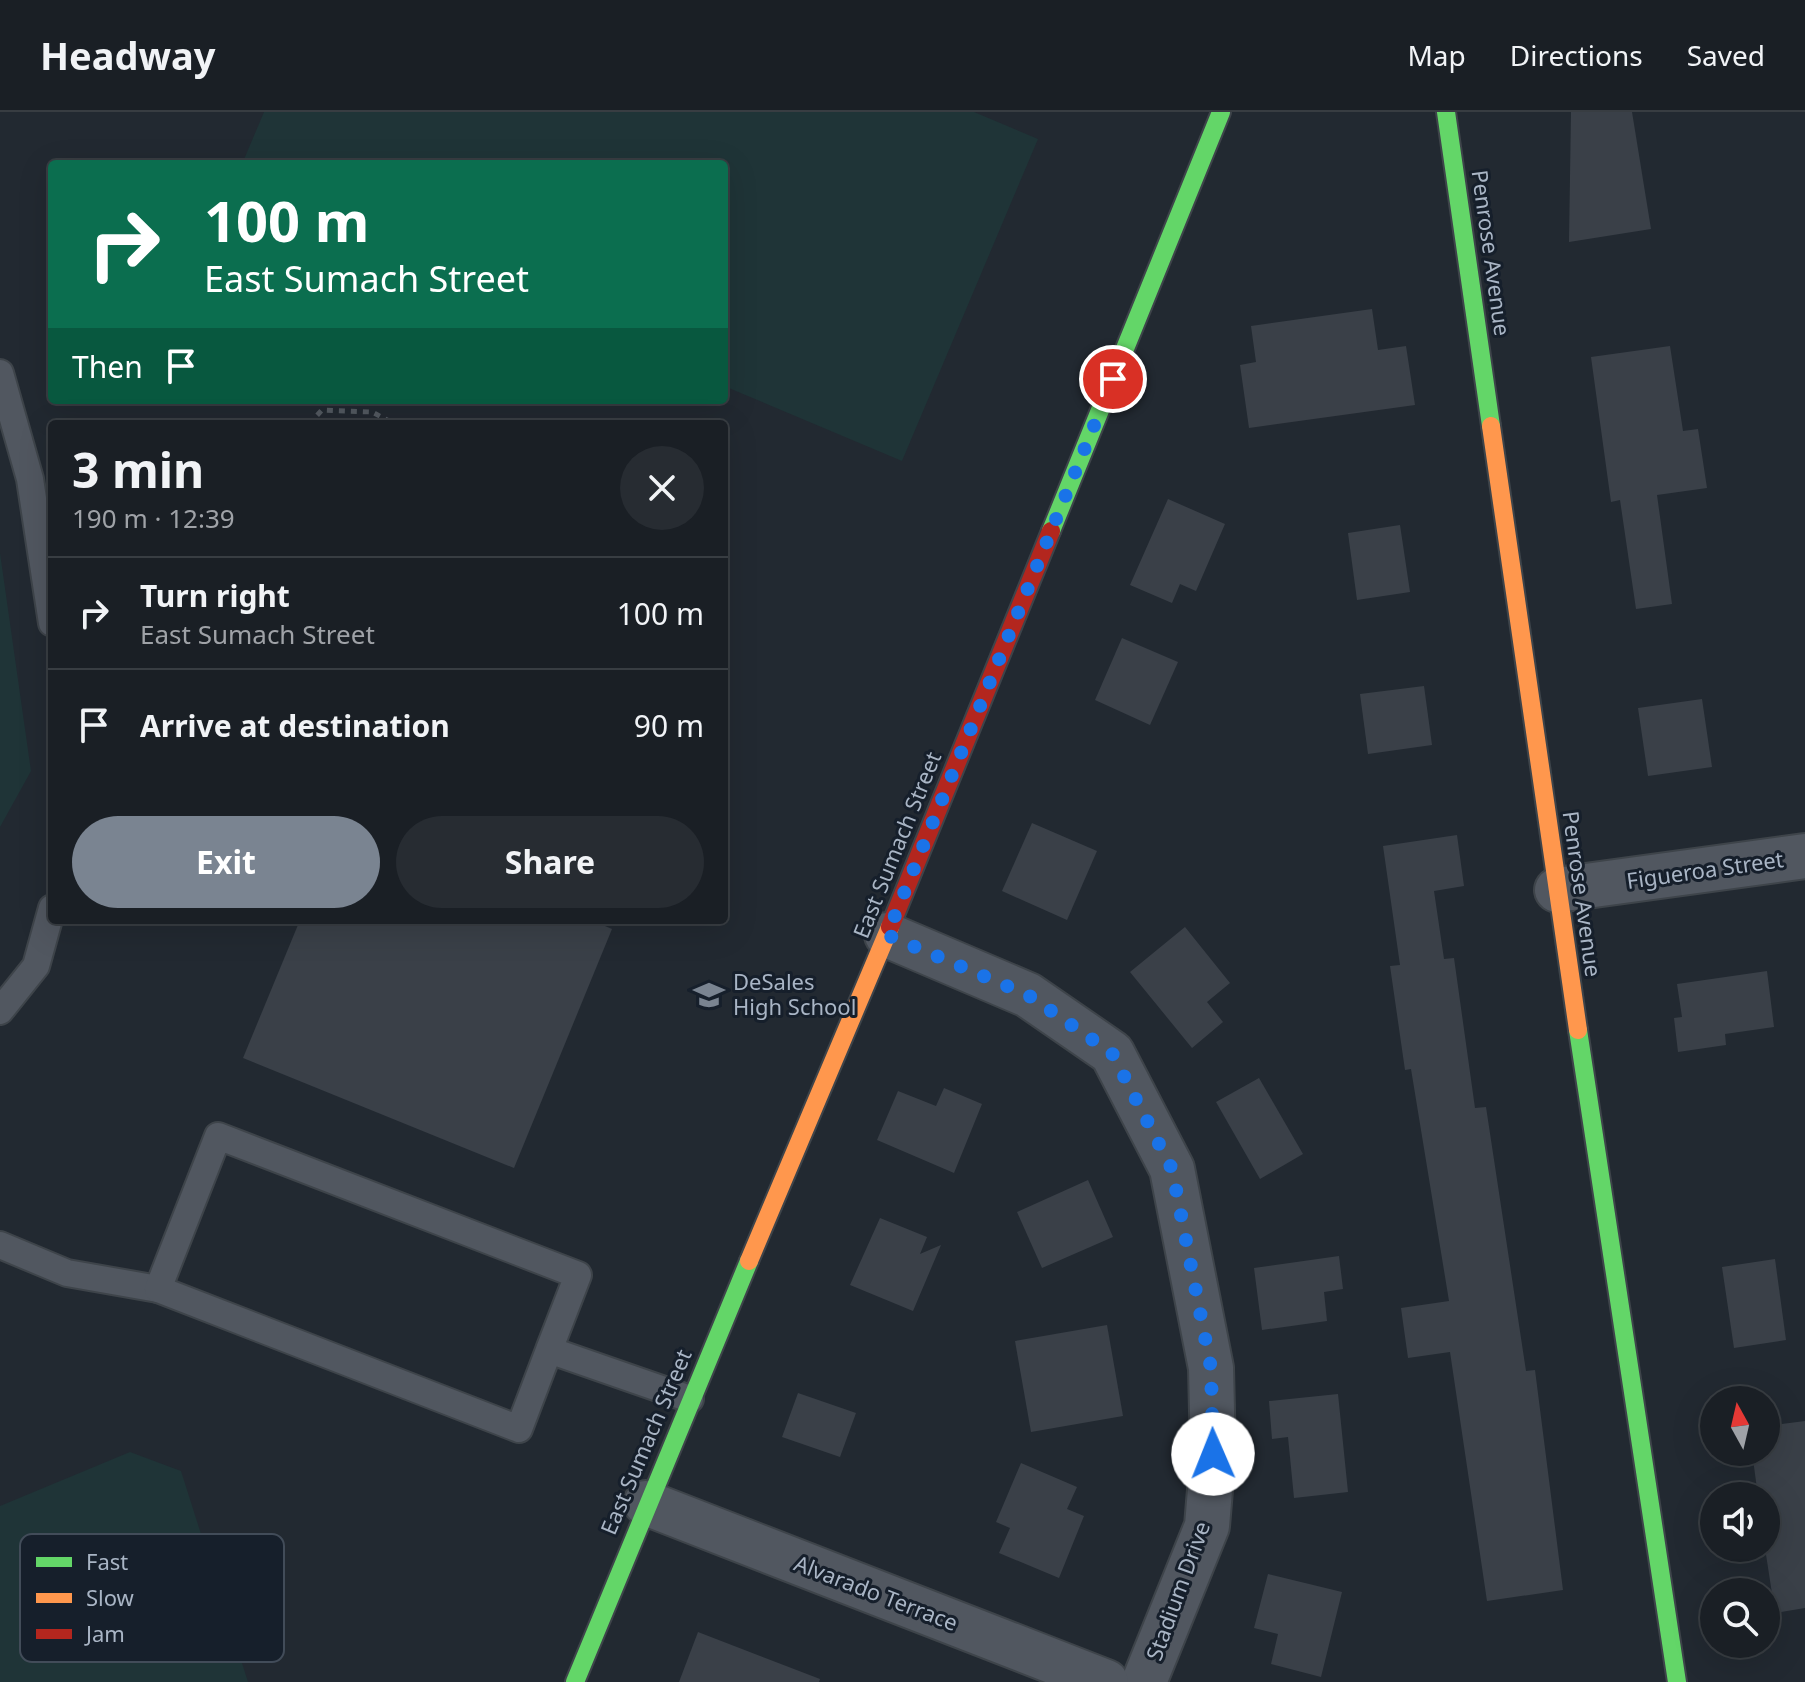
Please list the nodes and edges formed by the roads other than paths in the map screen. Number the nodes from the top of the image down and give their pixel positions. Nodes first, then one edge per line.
1 (1221, 112) edge
2 (1446, 112) edge
3 (0, 373) edge
4 (48, 597) edge
5 (1805, 856) edge
6 (1557, 890) junction
7 (48, 922) edge
8 (887, 935) junction
9 (0, 1011) edge
10 (0, 1245) edge
11 (158, 1289) junction
12 (549, 1350) junction
13 (690, 1399) junction
14 (646, 1503) junction
15 (575, 1682) edge
16 (1106, 1682) edge
17 (1144, 1682) edge
18 (1677, 1682) edge

1 - 8 street, East Sumach Street
2 - 6 street, Penrose Avenue
3 - 4 lane
5 - 6 street, Figueroa Street
6 - 18 street, Penrose Avenue
7 - 9 lane
8 - 13 street, East Sumach Street
8 - 17 street, Stadium Drive
10 - 11 lane
11 - 12 lane
11 - 12 lane
12 - 13 lane
13 - 14 street, East Sumach Street
14 - 15 street, East Sumach Street
14 - 16 street, Alvarado Terrace

